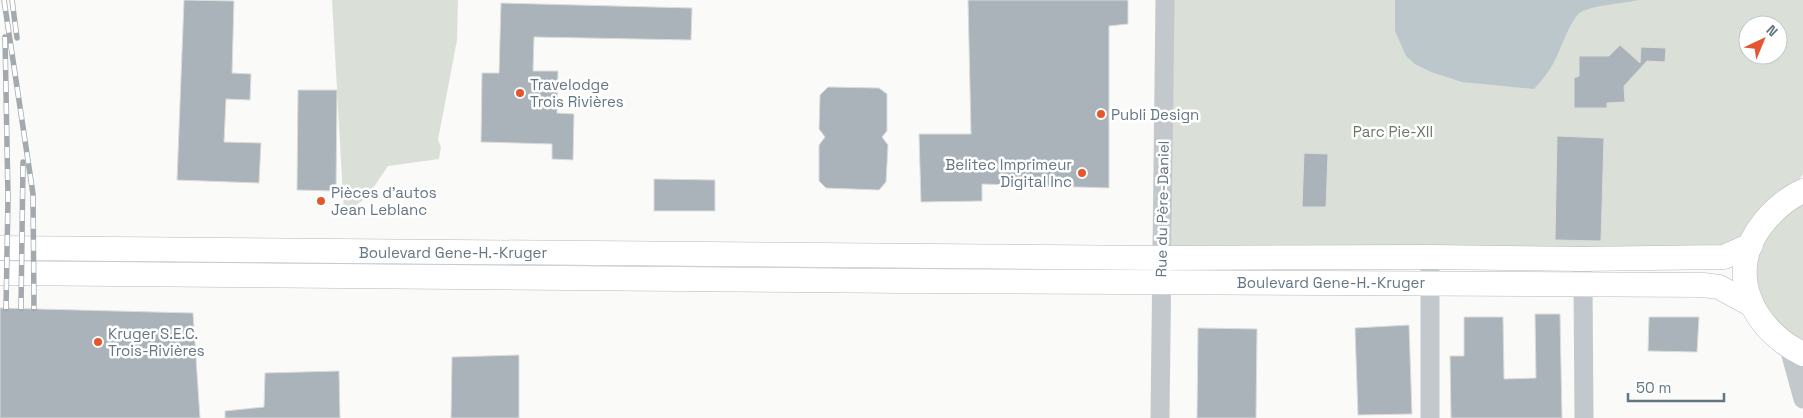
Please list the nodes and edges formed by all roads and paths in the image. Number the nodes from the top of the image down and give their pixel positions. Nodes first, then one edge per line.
1 (1165, 0) edge
2 (1799, 189) edge
3 (1750, 245) junction
4 (0, 248) edge
5 (906, 256) junction
6 (1430, 257) junction
7 (1162, 258) junction
8 (1581, 259) junction
9 (0, 273) edge
10 (905, 281) junction
11 (1161, 282) junction
12 (1430, 283) junction
13 (1583, 283) junction
14 (1752, 305) junction
15 (1796, 351) edge
16 (1803, 399) edge
17 (1160, 418) edge
18 (1430, 418) edge
19 (1584, 418) edge

1 - 7 street, Rue du Père-Daniel
2 - 3 main road
3 - 8 main road, Boulevard Gene-H.-Kruger
3 - 14 main road
4 - 5 main road, Boulevard Gene-H.-Kruger
5 - 7 main road, Boulevard Gene-H.-Kruger
5 - 10 street
6 - 7 main road, Boulevard Gene-H.-Kruger
6 - 8 main road, Boulevard Gene-H.-Kruger
6 - 12 street
7 - 11 street, Rue du Père-Daniel
8 - 13 street
9 - 10 main road, Boulevard Gene-H.-Kruger
10 - 11 main road, Boulevard Gene-H.-Kruger
11 - 12 main road, Boulevard Gene-H.-Kruger
11 - 17 street, Rue du Père-Daniel
12 - 13 main road, Boulevard Gene-H.-Kruger
12 - 18 street
13 - 14 main road, Boulevard Gene-H.-Kruger
13 - 19 street
14 - 15 main road
15 - 16 street

